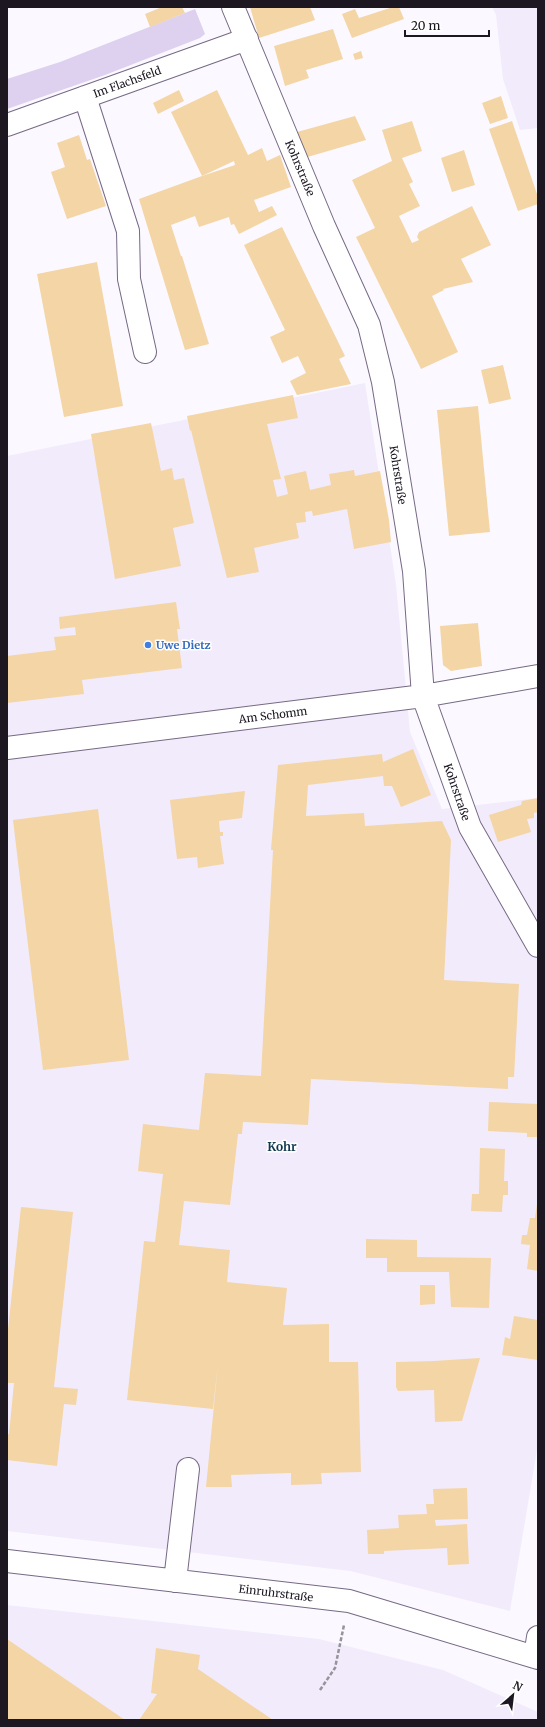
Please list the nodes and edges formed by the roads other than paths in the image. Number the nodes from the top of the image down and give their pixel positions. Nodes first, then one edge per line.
1 (233, 7) edge
2 (247, 39) junction
3 (85, 97) junction
4 (7, 124) edge
5 (145, 352) dead end
6 (538, 676) edge
7 (423, 696) junction
8 (7, 748) edge
9 (538, 946) edge
10 (188, 1469) dead end
11 (7, 1561) edge
12 (175, 1581) junction
13 (537, 1651) edge

1 - 2 street, Kohrstraße
2 - 3 street, Im Flachsfeld
2 - 7 street, Kohrstraße
3 - 4 street, Im Flachsfeld
3 - 5 street
6 - 7 street, Am Schomm
7 - 8 street, Am Schomm
7 - 9 street, Kohrstraße
10 - 12 street
11 - 12 street, Einruhrstraße
12 - 13 street, Einruhrstraße

